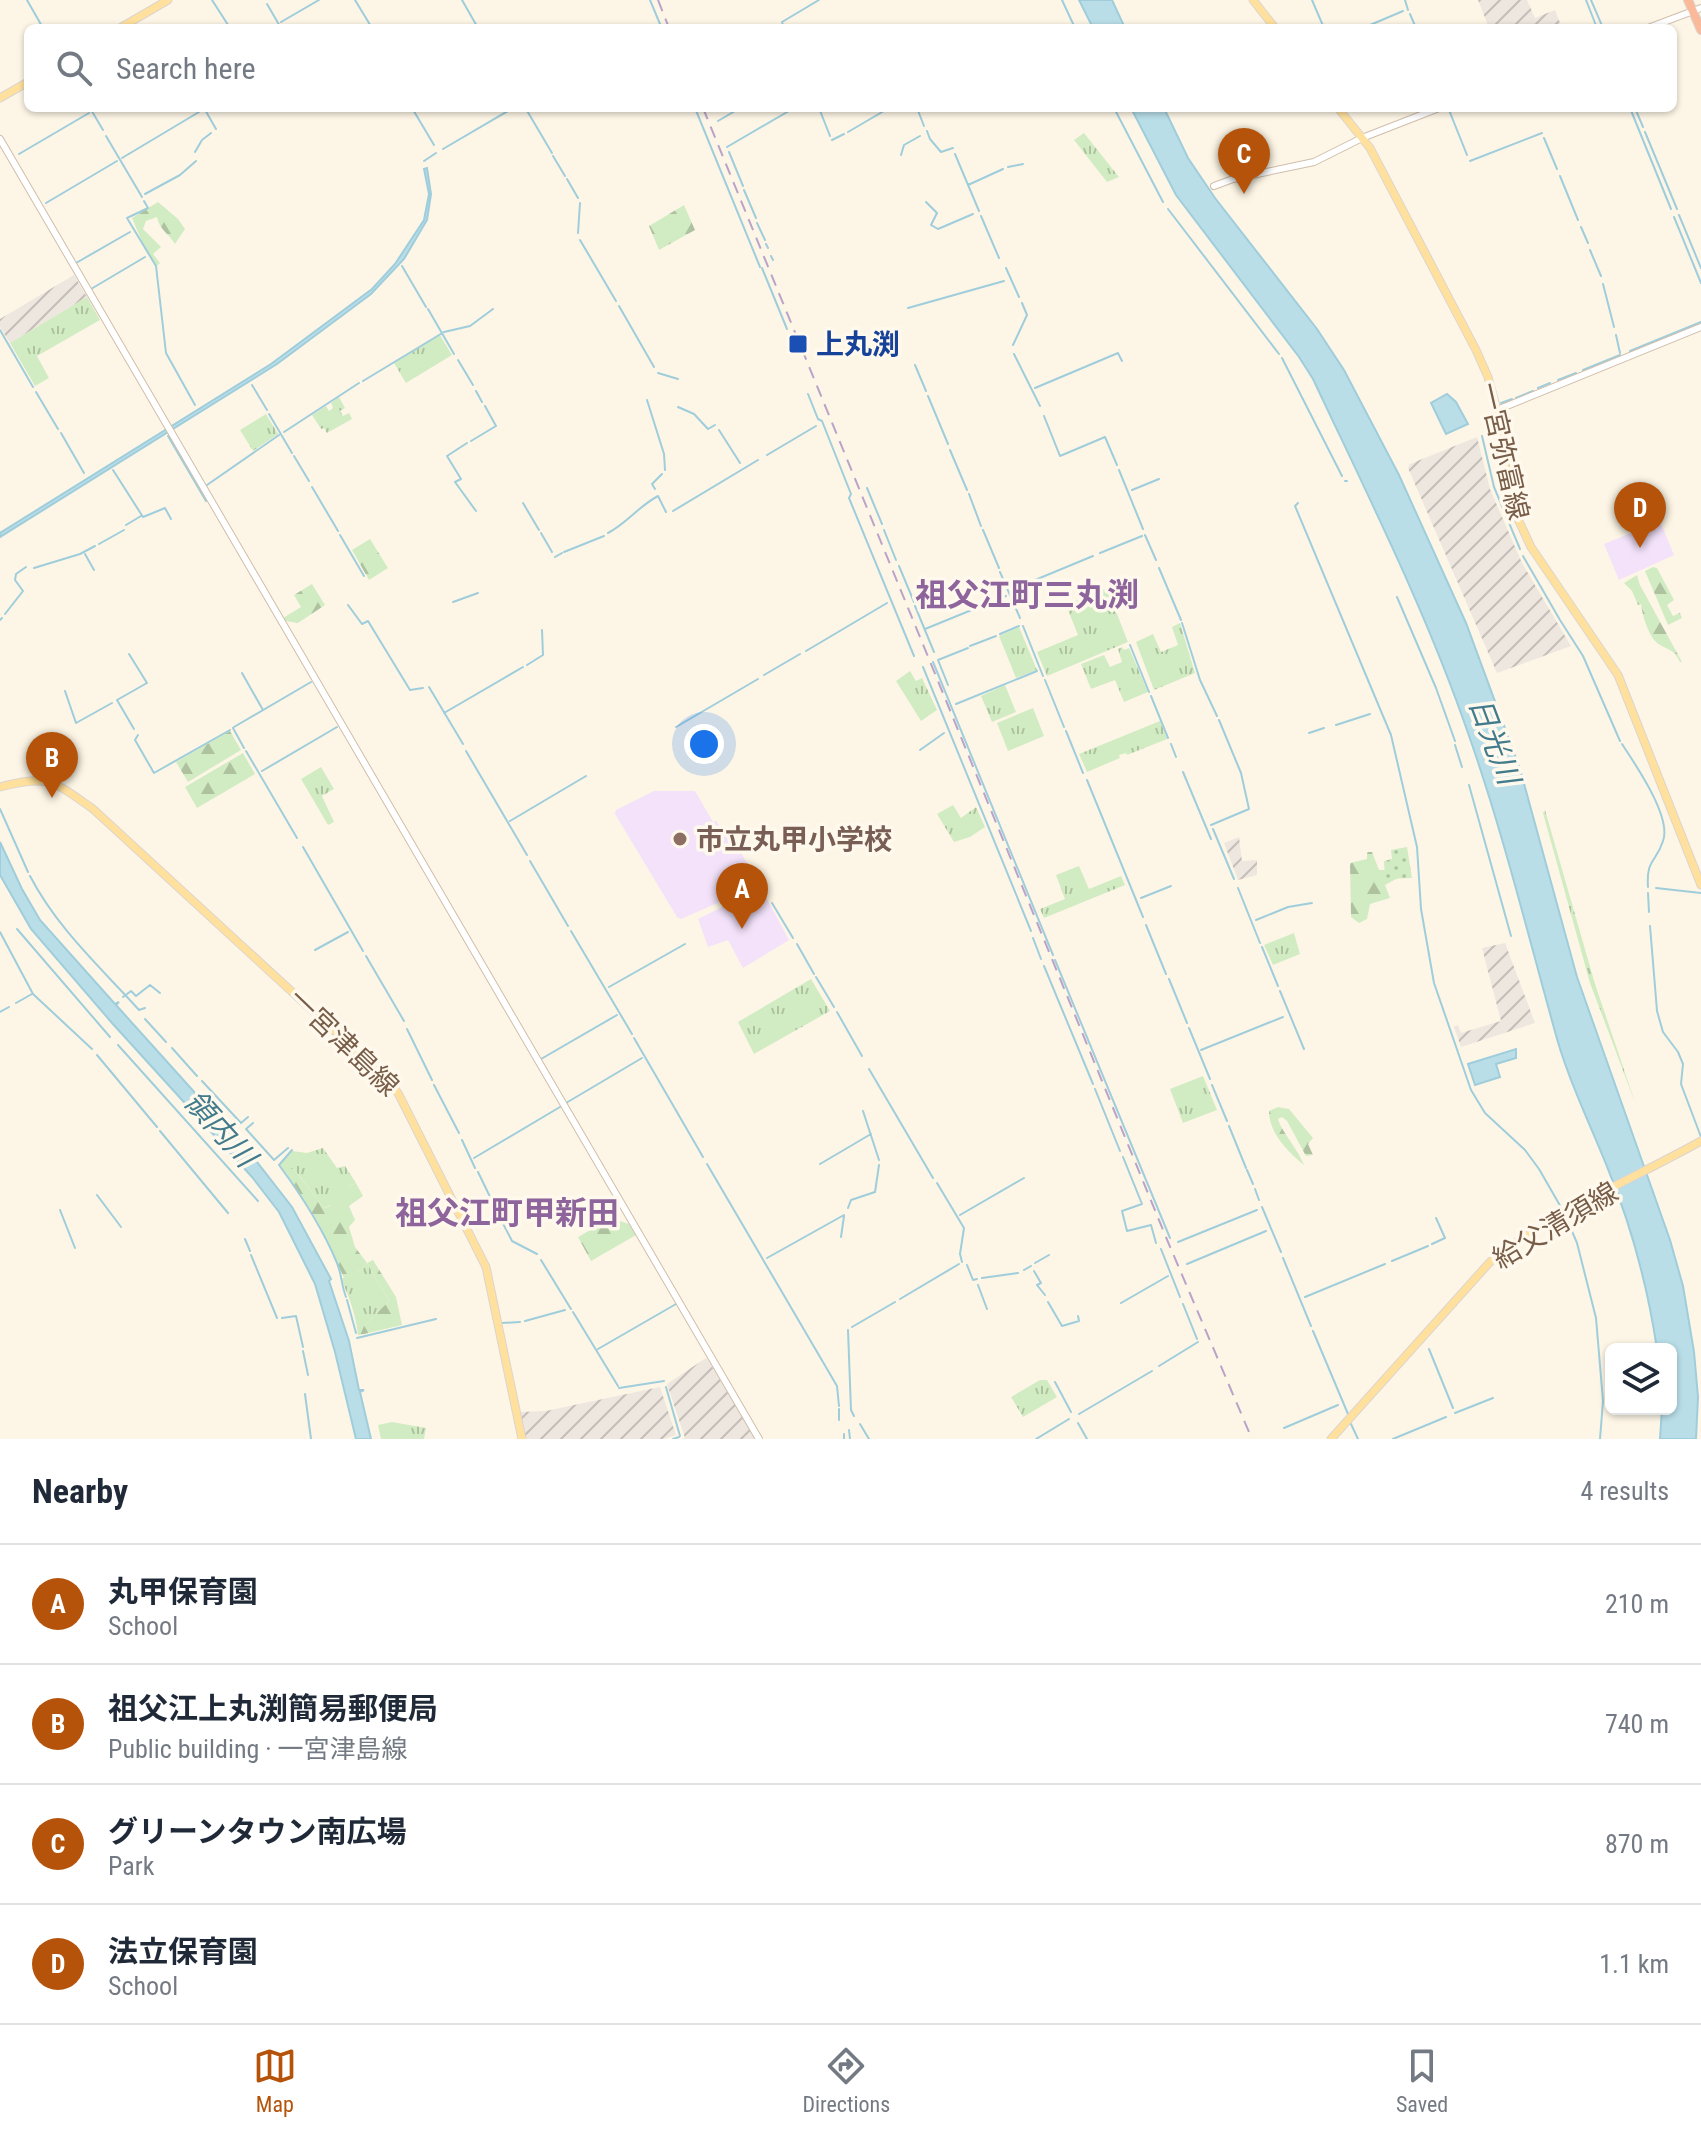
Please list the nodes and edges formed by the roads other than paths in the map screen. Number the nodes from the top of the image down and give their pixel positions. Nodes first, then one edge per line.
1 (168, 0) edge
2 (1253, 0) edge
3 (1688, 0) edge
4 (1697, 10) edge
5 (127, 24) edge
6 (1272, 24) edge
7 (1659, 24) edge
8 (1701, 30) edge
9 (24, 84) edge
10 (0, 98) edge
11 (1341, 112) edge
12 (1429, 112) edge
13 (1362, 138) junction
14 (0, 139) edge
15 (1214, 186) dead end
16 (1701, 327) edge
17 (1497, 410) junction
18 (0, 787) edge
19 (1701, 885) edge
20 (1701, 1141) edge
21 (522, 1439) edge
22 (759, 1439) edge
23 (1331, 1439) edge

1 - 5 main road
2 - 6 main road
3 - 4 highway
4 - 7 street
4 - 8 highway
9 - 10 main road
11 - 13 main road, 一宮弥富線
12 - 13 street
13 - 15 street
13 - 17 main road, 一宮弥富線
14 - 22 street
16 - 17 street
17 - 19 main road, 一宮弥富線
18 - 21 main road, 一宮津島線
20 - 23 main road, 給父清須線

